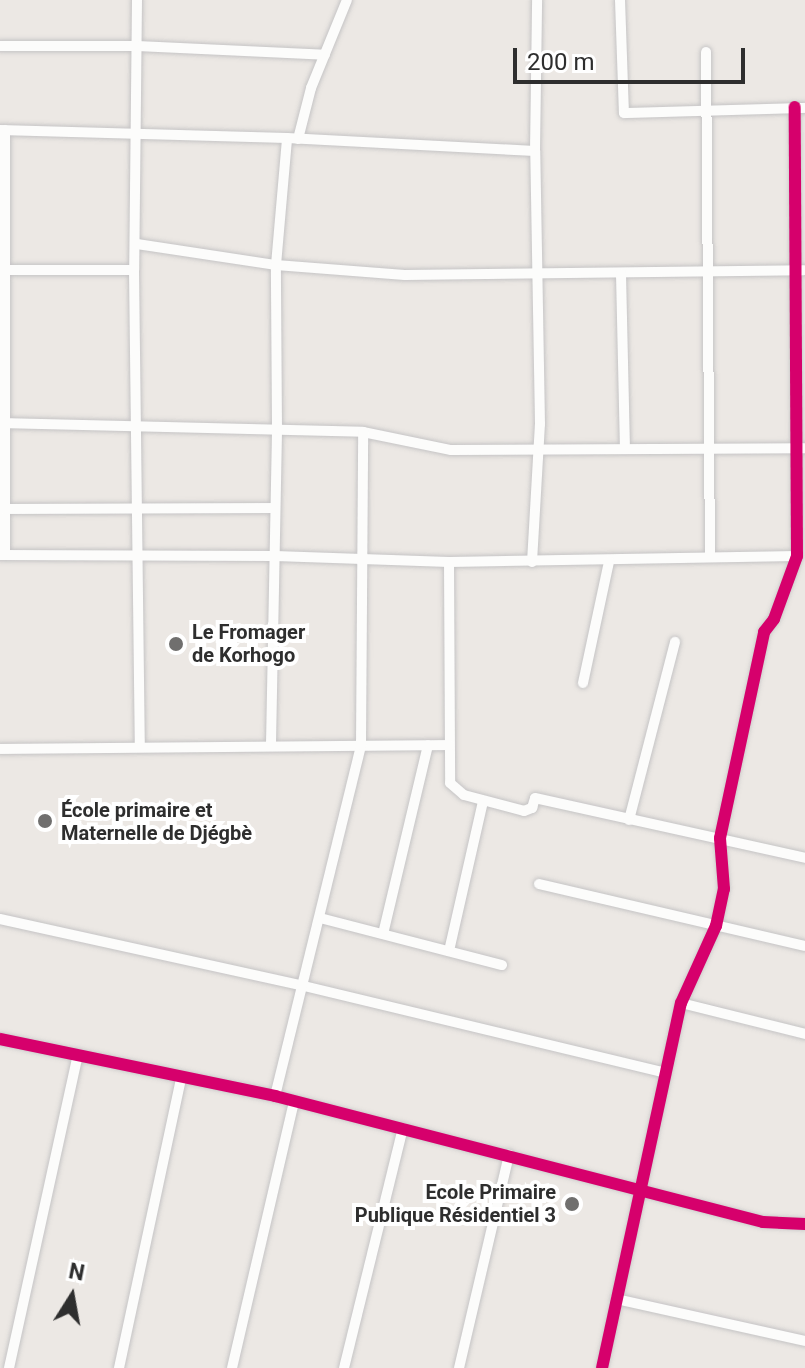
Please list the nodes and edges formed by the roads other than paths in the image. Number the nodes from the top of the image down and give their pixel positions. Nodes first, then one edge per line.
1 (137, 0) edge
2 (347, 0) edge
3 (537, 0) edge
4 (620, 0) edge
5 (0, 46) edge
6 (137, 46) junction
7 (706, 52) dead end
8 (325, 55) junction
9 (707, 108) junction
10 (800, 108) edge
11 (3, 130) edge
12 (138, 133) junction
13 (293, 139) junction
14 (535, 151) junction
15 (137, 244) junction
16 (276, 265) junction
17 (2, 270) edge
18 (134, 270) junction
19 (802, 270) edge
20 (709, 272) junction
21 (621, 274) junction
22 (536, 276) junction
23 (2, 423) edge
24 (137, 427) junction
25 (277, 428) junction
26 (363, 432) junction
27 (538, 448) junction
28 (625, 448) junction
29 (711, 448) junction
30 (800, 448) edge
31 (137, 508) junction
32 (275, 508) junction
33 (5, 509) junction
34 (3, 555) edge
35 (275, 556) junction
36 (797, 556) junction
37 (710, 557) junction
38 (137, 558) junction
39 (364, 559) junction
40 (449, 562) junction
41 (532, 562) junction
42 (609, 562) junction
43 (675, 642) dead end
44 (583, 683) dead end
45 (271, 744) junction
46 (361, 745) junction
47 (428, 745) junction
48 (449, 745) junction
49 (140, 746) junction
50 (0, 749) edge
51 (483, 801) junction
52 (629, 820) junction
53 (720, 838) junction
54 (805, 858) edge
55 (539, 884) dead end
56 (320, 918) junction
57 (0, 919) edge
58 (716, 926) junction
59 (383, 934) junction
60 (805, 946) edge
61 (449, 951) junction
62 (502, 965) dead end
63 (304, 986) junction
64 (681, 1003) junction
65 (805, 1034) edge
66 (0, 1039) edge
67 (78, 1054) junction
68 (665, 1073) junction
69 (181, 1078) junction
70 (275, 1096) junction
71 (294, 1101) junction
72 (403, 1128) junction
73 (509, 1155) junction
74 (639, 1189) junction
75 (805, 1224) edge
76 (616, 1299) junction
77 (805, 1341) edge
78 (9, 1368) edge
79 (119, 1368) edge
80 (232, 1368) edge
81 (344, 1368) edge
82 (459, 1368) edge
83 (602, 1368) edge

1 - 6 street
2 - 8 street
3 - 14 street
4 - 9 street
5 - 6 street
6 - 8 street
6 - 12 street
7 - 9 street
8 - 13 street
9 - 10 street
9 - 20 street
10 - 19 street
11 - 12 street
11 - 17 street
12 - 13 street
12 - 15 street
13 - 14 street
13 - 16 street
14 - 22 street
15 - 16 street
15 - 18 street
16 - 22 street
16 - 25 street
17 - 18 street
17 - 23 street
18 - 24 street
19 - 20 street
19 - 30 street
20 - 21 street
20 - 29 street
21 - 22 street
21 - 28 street
22 - 27 street
23 - 24 street
23 - 33 street
24 - 25 street
24 - 31 street
25 - 26 street
25 - 32 street
26 - 27 street
26 - 39 street
27 - 28 street
27 - 41 street
28 - 29 street
29 - 30 street
29 - 37 street
30 - 36 street
31 - 32 street
31 - 33 street
31 - 38 street
32 - 35 street
33 - 34 street
34 - 38 street
35 - 38 street
35 - 39 street
35 - 45 street
36 - 37 street
36 - 53 street
37 - 42 street
38 - 49 street
39 - 40 street
39 - 46 street
40 - 41 street
40 - 48 street
41 - 42 street
42 - 44 street
43 - 52 street
45 - 46 street
45 - 49 street
46 - 47 street
46 - 56 street
47 - 48 street
47 - 59 street
48 - 51 street
49 - 50 street
51 - 52 street
51 - 61 street
52 - 53 street
53 - 54 street
53 - 58 street
55 - 58 street
56 - 59 street
56 - 63 street
57 - 63 street
58 - 60 street
58 - 64 street
59 - 61 street
61 - 62 street
63 - 68 street
63 - 70 street
64 - 65 street
64 - 68 street
66 - 67 street
67 - 69 street
67 - 78 street
68 - 74 street
69 - 70 street
69 - 79 street
70 - 71 street
71 - 72 street
71 - 80 street
72 - 73 street
72 - 81 street
73 - 74 street
73 - 82 street
74 - 75 street
74 - 76 street
76 - 77 street
76 - 83 street

